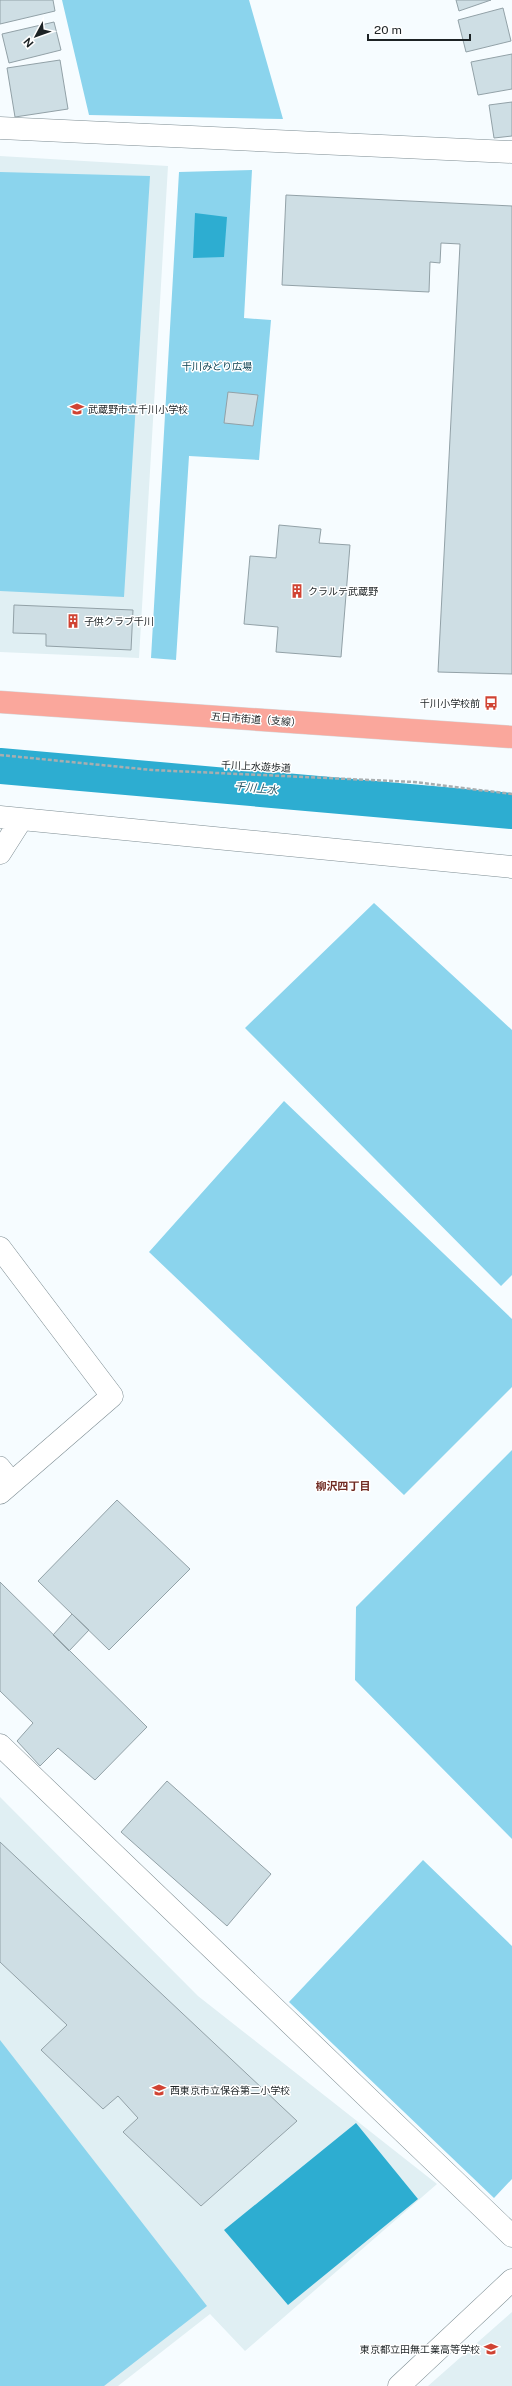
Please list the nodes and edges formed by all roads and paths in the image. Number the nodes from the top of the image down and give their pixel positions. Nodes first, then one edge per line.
1 (1, 124) edge
2 (512, 152) edge
3 (0, 702) edge
4 (512, 737) edge
5 (0, 755) edge
6 (512, 794) edge
7 (0, 817) edge
8 (22, 820) junction
9 (0, 853) edge
10 (512, 867) edge
11 (0, 1248) edge
12 (4, 1480) edge
13 (0, 1745) edge
14 (512, 2236) edge
15 (512, 2280) edge
16 (398, 2386) edge

1 - 2 street
3 - 4 main road, 五日市街道（支線）
5 - 6 path, 千川上水遊歩道
7 - 8 street
8 - 9 street
8 - 10 street
11 - 12 street
13 - 14 street
15 - 16 street

